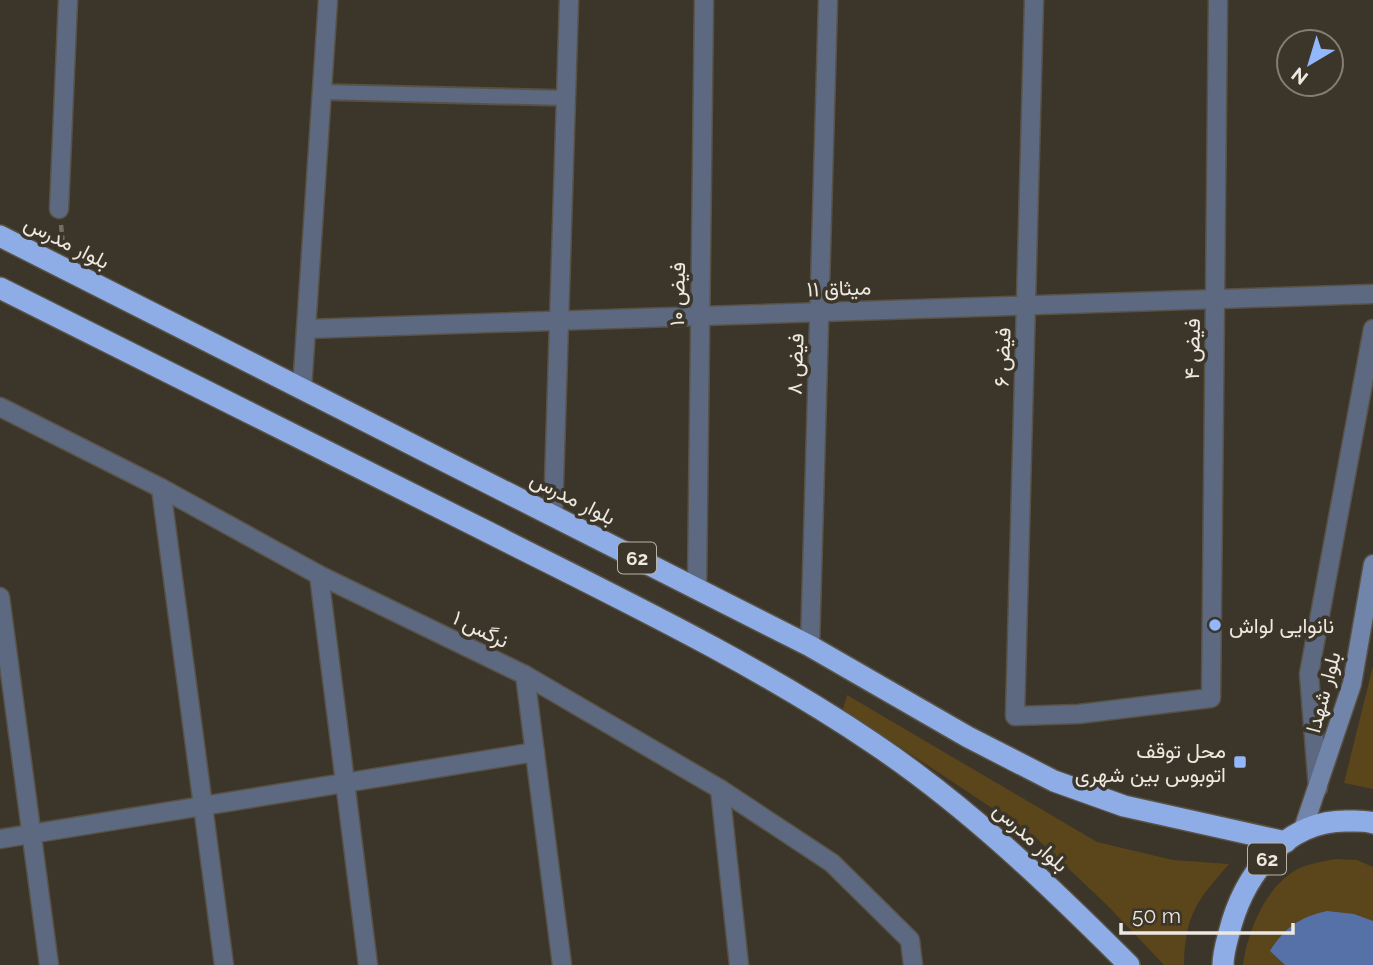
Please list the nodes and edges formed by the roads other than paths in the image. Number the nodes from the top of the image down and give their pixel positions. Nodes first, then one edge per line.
1 (68, 0) edge
2 (328, 0) edge
3 (569, 0) edge
4 (704, 0) edge
5 (828, 0) edge
6 (1034, 0) edge
7 (1218, 0) edge
8 (321, 92) junction
9 (566, 98) junction
10 (59, 209) road end
11 (0, 236) edge
12 (0, 288) edge
13 (1373, 294) edge
14 (1215, 299) junction
15 (1026, 304) junction
16 (820, 312) junction
17 (700, 316) junction
18 (559, 320) junction
19 (306, 329) junction
20 (1373, 329) edge
21 (302, 389) junction
22 (0, 407) edge
23 (161, 488) junction
24 (553, 516) junction
25 (1373, 564) edge
26 (319, 575) junction
27 (697, 588) junction
28 (0, 597) edge
29 (810, 646) junction
30 (525, 675) junction
31 (1015, 716) joint
32 (535, 752) junction
33 (345, 783) junction
34 (1318, 788) junction
35 (720, 789) junction
36 (203, 806) junction
37 (1373, 823) edge
38 (1303, 829) junction
39 (32, 834) junction
40 (0, 839) edge
41 (1286, 842) junction
42 (49, 965) edge
43 (224, 965) edge
44 (368, 965) edge
45 (562, 965) edge
46 (739, 965) edge
47 (913, 965) edge
48 (1129, 965) edge
49 (1223, 965) edge

1 - 10 street
2 - 8 street
3 - 9 street
4 - 17 street, فیض ۱۰
5 - 16 street, فیض ۸
6 - 15 street, فیض ۶
7 - 14 street, فیض ۴
8 - 9 lane
8 - 19 street
9 - 18 street
11 - 21 highway, بلوار مدرس / 62
12 - 48 highway, بلوار مدرس / 62
13 - 14 street, میثاق ۱۱
14 - 15 street, میثاق ۱۱
14 - 31 street, فیض ۴
15 - 16 street, میثاق ۱۱
15 - 31 street, فیض ۶
16 - 17 street, میثاق ۱۱
16 - 29 street, فیض ۸
17 - 18 street, میثاق ۱۱
17 - 27 street, فیض ۱۰
18 - 19 street, میثاق ۱۱
18 - 24 street
19 - 21 street
20 - 34 street
21 - 24 highway, بلوار مدرس / 62
22 - 23 street, نرگس ۱
23 - 26 street, نرگس ۱
23 - 36 street
24 - 27 highway, بلوار مدرس / 62
25 - 34 main road, بلوار شهدا
26 - 30 street, نرگس ۱
26 - 33 street
27 - 29 highway, بلوار مدرس / 62
28 - 39 street
29 - 41 highway, بلوار مدرس / 62
30 - 32 street
30 - 35 street, نرگس ۱
32 - 33 street
32 - 45 street
33 - 36 street
33 - 44 street
34 - 38 main road, بلوار شهدا
35 - 46 street
35 - 47 street, نرگس ۱
36 - 39 street
36 - 43 street
37 - 38 highway, 62
38 - 41 highway, 62
39 - 40 street
39 - 42 street
41 - 49 highway, 62

